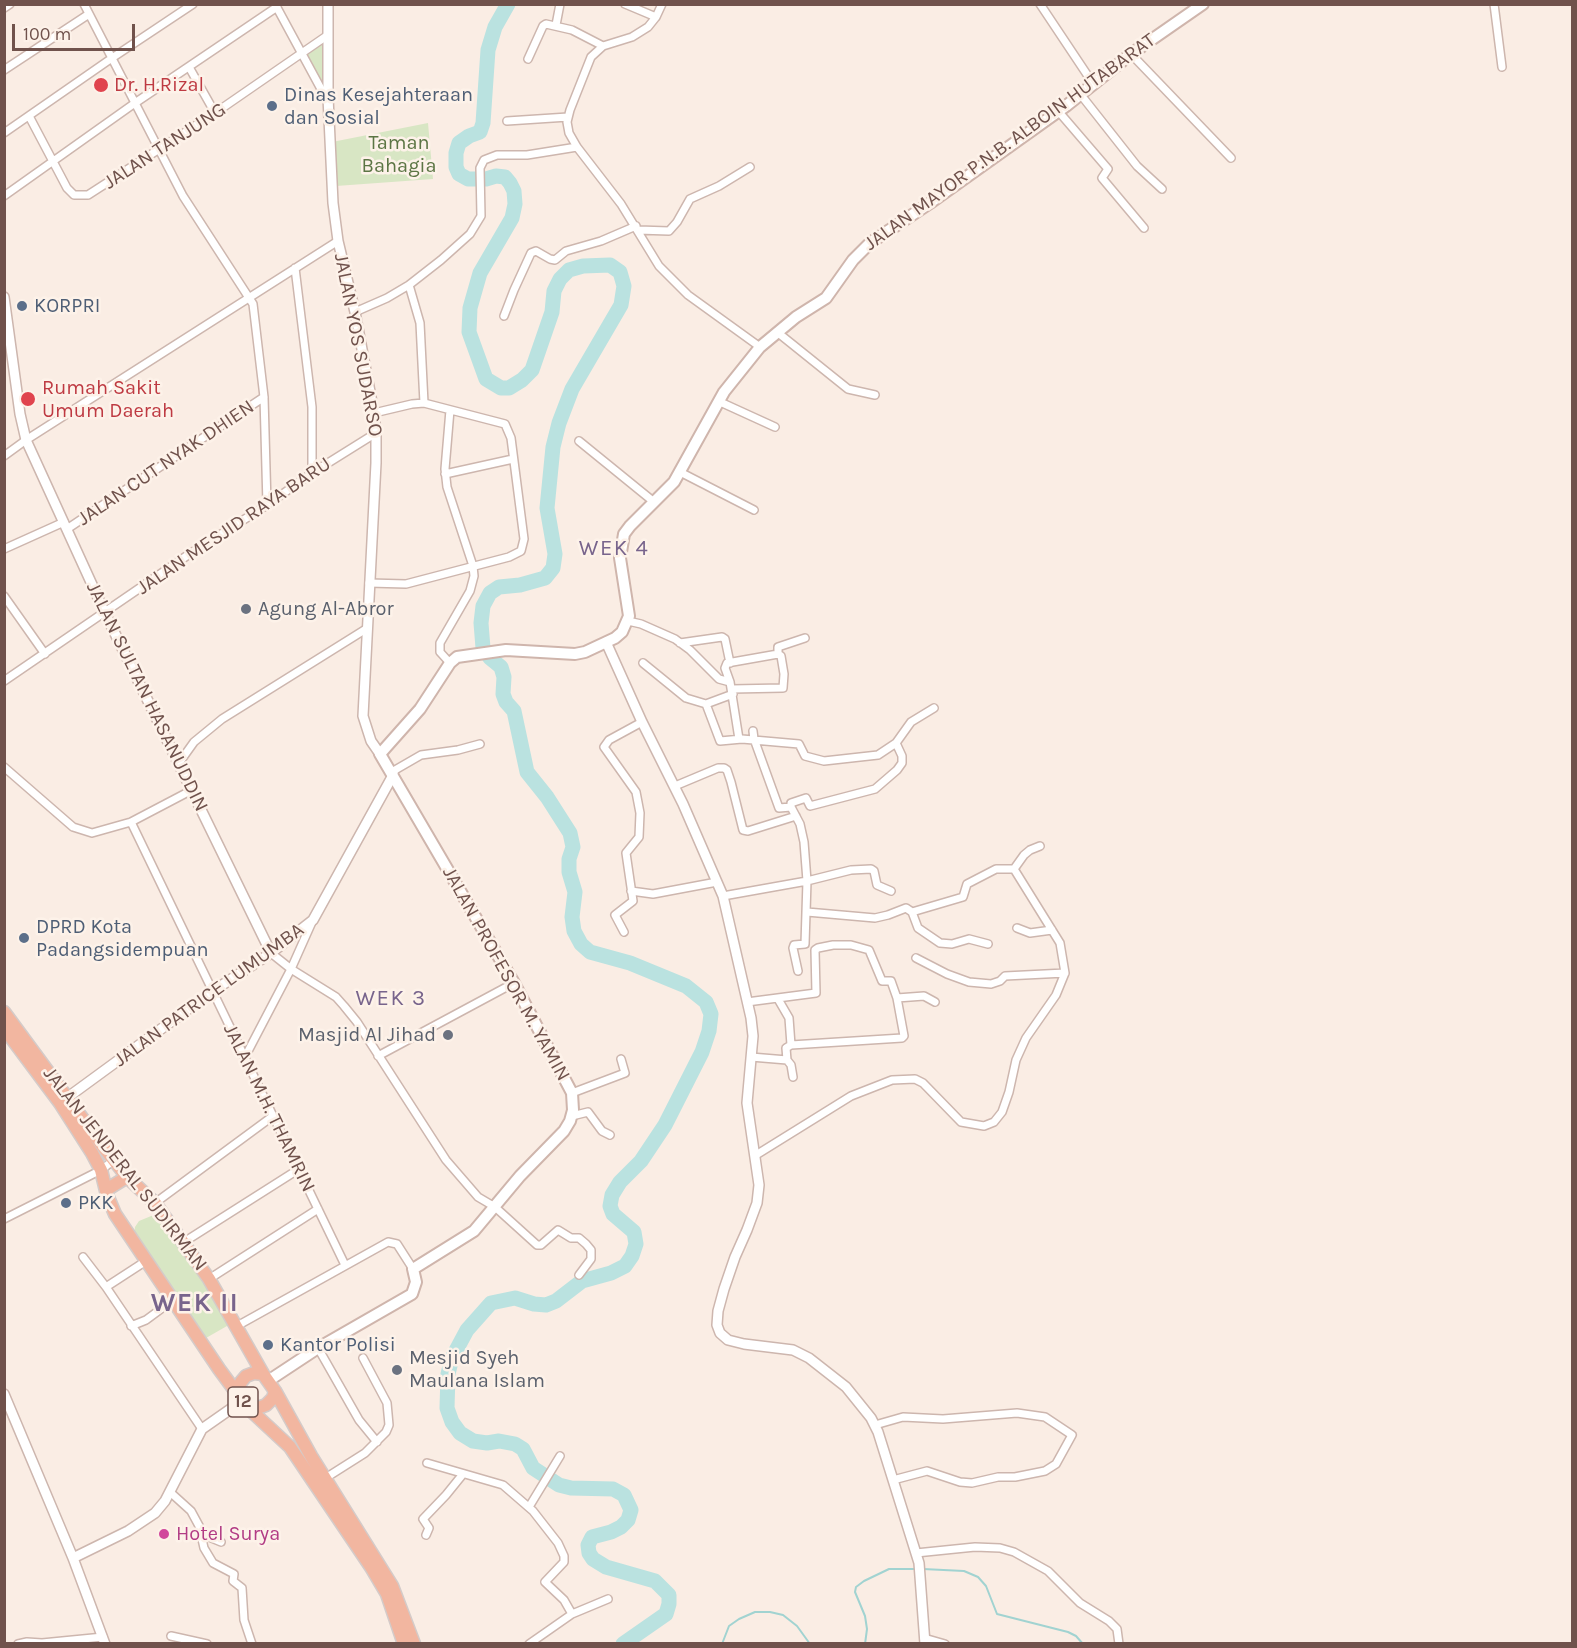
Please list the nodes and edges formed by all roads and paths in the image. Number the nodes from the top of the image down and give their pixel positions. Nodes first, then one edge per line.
1 (10, 4) edge
2 (84, 4) edge
3 (193, 4) edge
4 (328, 4) edge
5 (560, 4) edge
6 (625, 4) edge
7 (662, 4) edge
8 (1040, 4) edge
9 (1203, 4) edge
10 (1494, 4) edge
11 (276, 6) edge
12 (4, 8) edge
13 (89, 14) junction
14 (656, 17) junction
15 (556, 25) junction
16 (328, 35) junction
17 (603, 46) junction
18 (302, 53) junction
19 (1131, 54) junction
20 (112, 58) junction
21 (528, 59) dead end
22 (189, 67) junction
23 (1502, 67) dead end
24 (4, 70) edge
25 (1094, 85) junction
26 (1081, 95) junction
27 (328, 102) junction
28 (135, 103) junction
29 (1059, 112) junction
30 (215, 113) junction
31 (29, 116) junction
32 (568, 117) junction
33 (507, 121) dead end
34 (4, 133) edge
35 (577, 147) junction
36 (159, 149) junction
37 (1231, 158) dead end
38 (53, 162) junction
39 (750, 167) dead end
40 (1162, 189) dead end
41 (4, 196) edge
42 (637, 228) junction
43 (1144, 228) dead end
44 (338, 241) junction
45 (295, 268) junction
46 (409, 285) junction
47 (4, 297) edge
48 (250, 297) junction
49 (355, 312) junction
50 (504, 316) dead end
51 (7, 332) edge
52 (777, 332) junction
53 (760, 347) junction
54 (875, 395) dead end
55 (264, 397) junction
56 (718, 401) junction
57 (424, 403) junction
58 (450, 410) junction
59 (374, 413) junction
60 (776, 427) dead end
61 (376, 433) junction
62 (26, 440) junction
63 (579, 441) dead end
64 (4, 456) edge
65 (513, 459) junction
66 (680, 472) junction
67 (312, 473) junction
68 (445, 474) junction
69 (654, 502) junction
70 (267, 505) junction
71 (754, 510) dead end
72 (66, 526) junction
73 (4, 549) edge
74 (473, 566) junction
75 (369, 583) junction
76 (4, 596) edge
77 (105, 613) junction
78 (628, 621) junction
79 (366, 628) junction
80 (805, 638) dead end
81 (606, 642) junction
82 (680, 643) junction
83 (45, 654) junction
84 (778, 654) junction
85 (450, 663) junction
86 (643, 663) dead end
87 (730, 663) junction
88 (4, 681) edge
89 (731, 688) junction
90 (706, 704) junction
91 (934, 708) dead end
92 (642, 722) junction
93 (754, 735) junction
94 (739, 739) junction
95 (896, 743) junction
96 (480, 744) dead end
97 (380, 754) junction
98 (179, 763) junction
99 (4, 767) edge
100 (392, 777) junction
101 (675, 786) junction
102 (192, 790) junction
103 (791, 807) junction
104 (796, 816) junction
105 (131, 822) junction
106 (1040, 846) dead end
107 (1014, 869) junction
108 (807, 881) junction
109 (717, 882) junction
110 (631, 891) junction
111 (891, 891) dead end
112 (723, 896) junction
113 (807, 912) junction
114 (912, 912) junction
115 (313, 920) junction
116 (1017, 928) dead end
117 (1052, 930) junction
118 (624, 932) dead end
119 (988, 944) dead end
120 (271, 952) junction
121 (916, 958) dead end
122 (291, 969) junction
123 (798, 971) dead end
124 (1065, 973) junction
125 (514, 983) junction
126 (213, 991) junction
127 (897, 998) junction
128 (778, 999) junction
129 (747, 1002) junction
130 (935, 1002) dead end
131 (4, 1012) edge
132 (4, 1028) edge
133 (791, 1045) junction
134 (378, 1056) junction
135 (245, 1057) junction
136 (751, 1058) junction
137 (621, 1059) dead end
138 (787, 1060) junction
139 (793, 1077) dead end
140 (572, 1093) junction
141 (64, 1100) junction
142 (273, 1116) junction
143 (572, 1116) junction
144 (610, 1135) dead end
145 (756, 1155) junction
146 (114, 1160) junction
147 (299, 1169) junction
148 (100, 1170) junction
149 (127, 1177) junction
150 (106, 1190) junction
151 (155, 1203) junction
152 (495, 1208) junction
153 (318, 1209) junction
154 (4, 1219) edge
155 (184, 1242) junction
156 (83, 1257) dead end
157 (147, 1261) junction
158 (345, 1265) junction
159 (413, 1269) junction
160 (579, 1275) dead end
161 (209, 1279) junction
162 (106, 1287) junction
163 (173, 1300) junction
164 (131, 1326) junction
165 (237, 1326) junction
166 (318, 1348) junction
167 (363, 1358) dead end
168 (269, 1382) junction
169 (4, 1394) edge
170 (242, 1400) junction
171 (874, 1425) junction
172 (202, 1430) junction
173 (377, 1442) junction
174 (560, 1455) dead end
175 (427, 1463) dead end
176 (463, 1474) junction
177 (324, 1479) junction
178 (893, 1480) junction
179 (170, 1492) junction
180 (528, 1507) junction
181 (200, 1530) junction
182 (426, 1534) dead end
183 (221, 1542) dead end
184 (73, 1558) junction
185 (918, 1558) junction
186 (608, 1599) dead end
187 (572, 1614) junction
188 (171, 1636) dead end
189 (104, 1640) edge
190 (925, 1641) edge
191 (18, 1644) edge
192 (207, 1644) edge
193 (252, 1644) edge
194 (404, 1644) edge
195 (414, 1644) edge
196 (529, 1644) edge
197 (945, 1644) edge
198 (1119, 1644) edge

1 - 12 street
2 - 13 street
3 - 20 street
4 - 16 street, JALAN YOS SUDARSO
5 - 15 street
6 - 14 street
7 - 14 street
8 - 25 street
9 - 19 main road, JALAN MAYOR P.N.B. ALBOIN HUTABARAT
10 - 23 street
11 - 18 street
11 - 22 street
13 - 20 street
13 - 24 street
14 - 17 street
15 - 17 street
15 - 21 street
16 - 18 street, JALAN TANJUNG
16 - 27 street, JALAN YOS SUDARSO
17 - 32 street
18 - 27 street
18 - 30 street, JALAN TANJUNG
19 - 25 main road, JALAN MAYOR P.N.B. ALBOIN HUTABARAT
19 - 37 street
20 - 28 street
20 - 31 street
22 - 28 street
22 - 30 street
25 - 26 main road, JALAN MAYOR P.N.B. ALBOIN HUTABARAT
26 - 29 main road, JALAN MAYOR P.N.B. ALBOIN HUTABARAT
26 - 40 street
27 - 44 street, JALAN YOS SUDARSO
28 - 36 street
28 - 38 street
29 - 43 street
29 - 52 main road, JALAN MAYOR P.N.B. ALBOIN HUTABARAT
30 - 36 street, JALAN TANJUNG
31 - 34 street
31 - 38 street, JALAN TANJUNG
32 - 33 street
32 - 35 street
35 - 42 street
35 - 46 street
36 - 38 street, JALAN TANJUNG
36 - 48 street
38 - 41 street
39 - 42 street
42 - 50 street
42 - 53 street
44 - 45 street
44 - 49 street, JALAN YOS SUDARSO
45 - 48 street
45 - 67 street
46 - 49 street
46 - 57 street
47 - 51 street, JALAN SULTAN HASANUDDIN
48 - 55 street
48 - 62 street
49 - 59 street, JALAN YOS SUDARSO
51 - 62 street, JALAN SULTAN HASANUDDIN
52 - 53 main road, JALAN MAYOR P.N.B. ALBOIN HUTABARAT
52 - 54 street
53 - 56 main road, JALAN MAYOR P.N.B. ALBOIN HUTABARAT
55 - 70 street
55 - 72 street, JALAN CUT NYAK DHIEN
56 - 60 street
56 - 66 main road, JALAN MAYOR P.N.B. ALBOIN HUTABARAT
57 - 58 street
57 - 59 street
58 - 65 street
58 - 68 street
59 - 61 street, JALAN YOS SUDARSO
61 - 67 street, JALAN MESJID RAYA BARU
61 - 75 street, JALAN YOS SUDARSO
62 - 64 street
62 - 72 street, JALAN SULTAN HASANUDDIN
63 - 69 street
65 - 68 street
65 - 74 street
66 - 69 main road, JALAN MAYOR P.N.B. ALBOIN HUTABARAT
66 - 71 street
67 - 70 street, JALAN MESJID RAYA BARU
68 - 74 street
69 - 78 main road, JALAN MAYOR P.N.B. ALBOIN HUTABARAT
70 - 77 street, JALAN MESJID RAYA BARU
72 - 73 street, JALAN CUT NYAK DHIEN
72 - 77 street, JALAN SULTAN HASANUDDIN
74 - 75 street
74 - 85 street
75 - 79 street, JALAN YOS SUDARSO
76 - 83 street
77 - 83 street, JALAN MESJID RAYA BARU
77 - 98 street, JALAN SULTAN HASANUDDIN
78 - 81 main road
78 - 82 street
79 - 97 street, JALAN YOS SUDARSO
79 - 98 street
80 - 84 street
81 - 85 main road
81 - 92 street
82 - 87 street
82 - 89 street
83 - 88 street, JALAN MESJID RAYA BARU
84 - 87 street
84 - 89 street
85 - 97 main road
86 - 90 street
87 - 89 street
89 - 90 street
89 - 94 street
90 - 94 street
91 - 95 street
92 - 101 street
92 - 110 street
93 - 94 street
93 - 95 street
93 - 103 street
95 - 103 street
96 - 100 street
97 - 100 main road, JALAN PROFESOR M. YAMIN
98 - 102 street, JALAN SULTAN HASANUDDIN
99 - 105 street
100 - 115 street, JALAN PATRICE LUMUMBA
100 - 125 main road, JALAN PROFESOR M. YAMIN
101 - 104 street
101 - 109 street
102 - 105 street
102 - 120 street, JALAN SULTAN HASANUDDIN
103 - 104 street
104 - 108 street
105 - 126 street, JALAN M.H. THAMRIN
106 - 107 street
107 - 114 street
107 - 117 street
108 - 111 street
108 - 112 street
108 - 113 street
109 - 110 street
109 - 112 street
110 - 118 street
112 - 129 street
113 - 114 street
113 - 123 street
114 - 119 street
115 - 120 street, JALAN PATRICE LUMUMBA
115 - 122 street
116 - 117 street
117 - 124 street
120 - 122 street
120 - 126 street, JALAN PATRICE LUMUMBA
121 - 124 street
122 - 134 street
122 - 135 street
124 - 145 street
125 - 134 street
125 - 140 main road, JALAN PROFESOR M. YAMIN
126 - 135 street, JALAN M.H. THAMRIN
126 - 141 street, JALAN PATRICE LUMUMBA
127 - 128 street
127 - 130 street
127 - 133 street
128 - 129 street
128 - 133 street
129 - 136 street
131 - 141 highway, JALAN JENDERAL SUDIRMAN / 12
132 - 141 highway, JALAN JENDERAL SUDIRMAN / 12
133 - 138 street
134 - 152 street
135 - 142 street, JALAN M.H. THAMRIN
136 - 138 street
136 - 145 street
137 - 140 street
138 - 139 street
140 - 143 main road, JALAN PROFESOR M. YAMIN
141 - 146 highway, JALAN JENDERAL SUDIRMAN / 12
141 - 148 highway, JALAN JENDERAL SUDIRMAN / 12
142 - 147 street, JALAN M.H. THAMRIN
142 - 151 street
143 - 144 street
143 - 152 main road
145 - 171 street
146 - 148 street
146 - 149 highway, JALAN JENDERAL SUDIRMAN / 12
147 - 153 street, JALAN M.H. THAMRIN
147 - 155 street
148 - 150 highway, JALAN JENDERAL SUDIRMAN / 12
148 - 154 street
149 - 150 highway
149 - 151 highway, JALAN JENDERAL SUDIRMAN / 12
150 - 157 highway, JALAN JENDERAL SUDIRMAN / 12
151 - 155 highway, JALAN JENDERAL SUDIRMAN / 12
152 - 159 main road
152 - 160 street
153 - 158 street, JALAN M.H. THAMRIN
153 - 161 street
155 - 161 highway, JALAN JENDERAL SUDIRMAN / 12
156 - 162 street
157 - 162 street
157 - 163 highway, JALAN JENDERAL SUDIRMAN / 12
158 - 159 street
158 - 165 street
159 - 166 main road
161 - 165 highway, JALAN JENDERAL SUDIRMAN / 12
162 - 164 street
163 - 164 street
163 - 170 highway, JALAN JENDERAL SUDIRMAN / 12
164 - 172 street
165 - 168 highway, JALAN JENDERAL SUDIRMAN / 12
166 - 168 main road
166 - 173 street
167 - 173 street
168 - 170 highway
168 - 170 highway
168 - 177 highway, JALAN JENDERAL SUDIRMAN / 12
169 - 184 street
170 - 172 street
170 - 194 highway, JALAN JENDERAL SUDIRMAN / 12
171 - 178 street
171 - 178 street
172 - 179 street
173 - 177 street
174 - 180 street
175 - 176 street
176 - 180 street
176 - 182 street
177 - 195 highway, JALAN JENDERAL SUDIRMAN / 12
178 - 185 street
179 - 181 street
179 - 184 street
180 - 187 street
181 - 183 street
181 - 193 street
184 - 189 street
185 - 190 street
185 - 198 street
186 - 187 street
187 - 196 street
188 - 192 street
189 - 191 street
190 - 197 street

